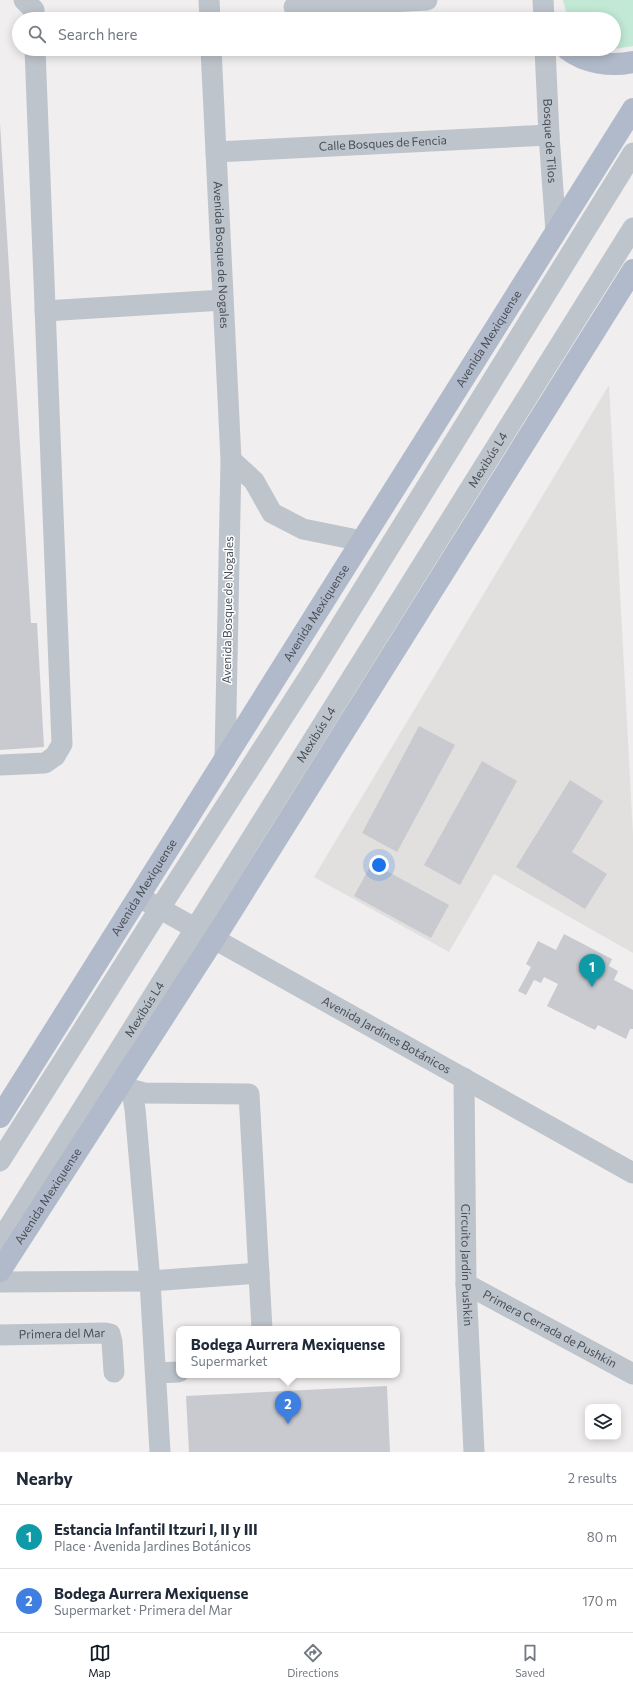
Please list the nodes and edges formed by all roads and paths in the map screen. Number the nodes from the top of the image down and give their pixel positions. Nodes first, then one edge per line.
1 (24, 0) edge
2 (209, 0) edge
3 (428, 0) edge
4 (543, 0) edge
5 (294, 7) dead end
6 (34, 12) edge
7 (210, 12) edge
8 (544, 12) edge
9 (35, 56) edge
10 (211, 56) edge
11 (545, 56) edge
12 (579, 56) edge
13 (633, 62) edge
14 (633, 109) edge
15 (549, 135) junction
16 (216, 152) junction
17 (633, 153) edge
18 (633, 228) edge
19 (556, 232) junction
20 (633, 270) edge
21 (223, 300) junction
22 (45, 311) junction
23 (231, 460) junction
24 (362, 541) junction
25 (225, 760) junction
26 (0, 765) edge
27 (140, 897) junction
28 (160, 908) junction
29 (196, 928) junction
30 (214, 938) junction
31 (464, 1078) junction
32 (125, 1088) junction
33 (0, 1117) edge
34 (0, 1161) edge
35 (633, 1173) edge
36 (0, 1241) edge
37 (0, 1271) edge
38 (259, 1273) junction
39 (150, 1281) junction
40 (0, 1282) edge
41 (466, 1284) junction
42 (262, 1326) edge
43 (0, 1335) edge
44 (114, 1372) dead end
45 (176, 1372) edge
46 (156, 1373) junction
47 (633, 1374) edge
48 (160, 1452) edge
49 (474, 1452) edge

1 - 6 street
2 - 7 street
3 - 5 street
4 - 8 street
9 - 22 street
10 - 16 street, Avenida Bosque de Nogales
11 - 15 street, Bosque de Tilos
12 - 13 main road
14 - 19 main road, Avenida Mexiquense
15 - 16 street, Calle Bosques de Fencia
15 - 19 street, Bosque de Tilos
16 - 21 street, Avenida Bosque de Nogales
17 - 28 street
18 - 29 street, Mexibús L4
19 - 24 main road, Avenida Mexiquense
20 - 30 main road, Avenida Mexiquense
21 - 22 street
21 - 23 street, Avenida Bosque de Nogales
22 - 26 street
23 - 24 street
23 - 25 street, Avenida Bosque de Nogales
24 - 25 main road, Avenida Mexiquense
25 - 27 main road, Avenida Mexiquense
27 - 28 street, Avenida Jardines Botánicos
27 - 33 main road, Avenida Mexiquense
28 - 29 street, Avenida Jardines Botánicos
28 - 34 street
29 - 30 street, Avenida Jardines Botánicos
29 - 36 street, Mexibús L4
30 - 31 street, Avenida Jardines Botánicos
30 - 32 main road, Avenida Mexiquense
31 - 35 street, Avenida Jardines Botánicos
31 - 41 street, Circuito Jardín Pushkin
32 - 37 main road, Avenida Mexiquense
32 - 38 street
32 - 39 street
38 - 39 street
38 - 42 street
39 - 40 street
39 - 46 street
41 - 47 street, Primera Cerrada de Pushkin
41 - 49 street, Circuito Jardín Pushkin
43 - 44 street, Primera del Mar
45 - 46 street
46 - 48 street

